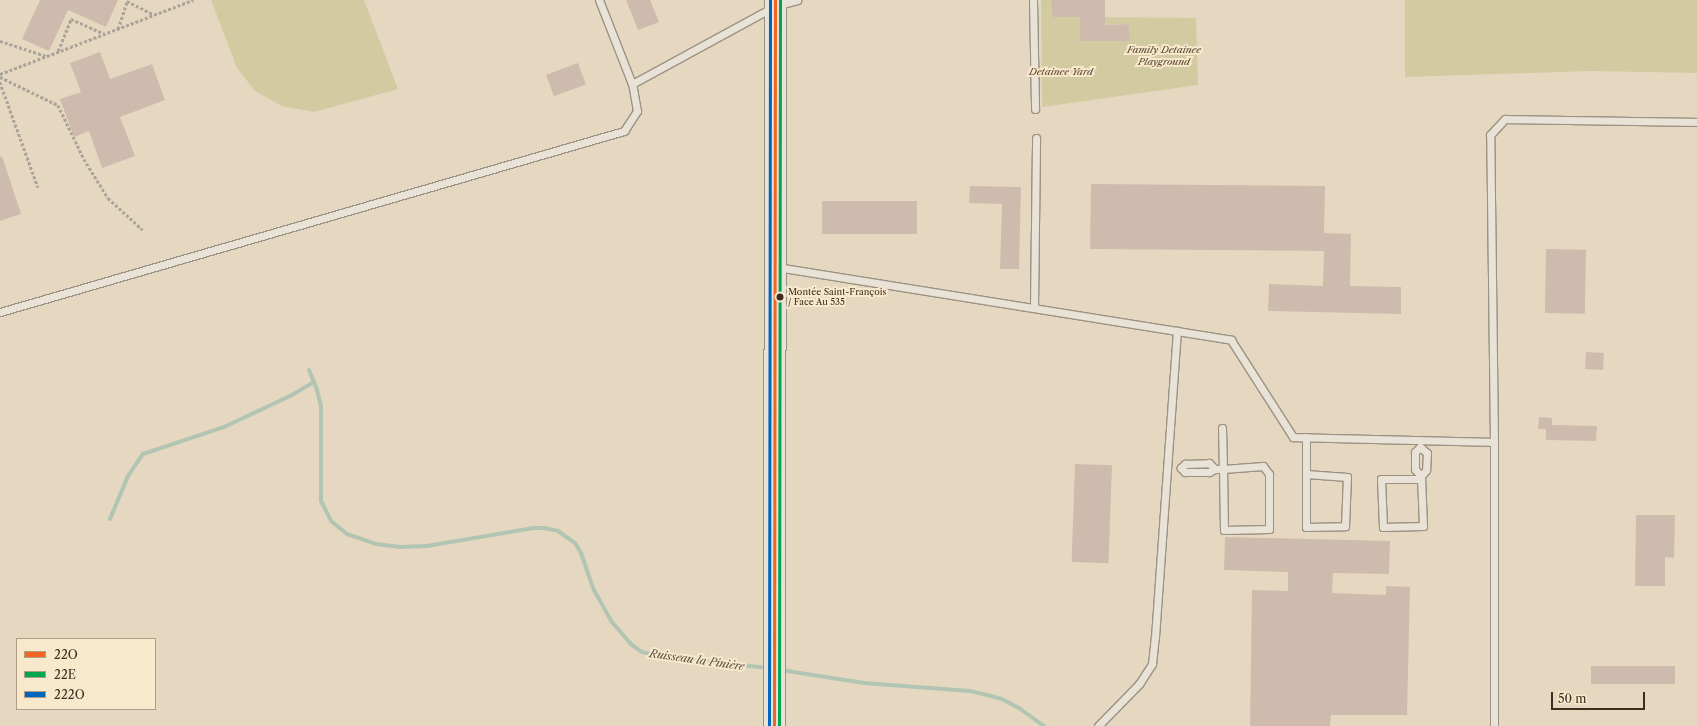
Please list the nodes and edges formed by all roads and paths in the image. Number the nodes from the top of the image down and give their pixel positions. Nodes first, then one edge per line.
1 (193, 0) edge
2 (599, 0) edge
3 (797, 0) edge
4 (1033, 0) edge
5 (127, 1) edge
6 (775, 3) edge
7 (154, 15) junction
8 (118, 29) junction
9 (104, 34) junction
10 (0, 41) edge
11 (58, 52) junction
12 (47, 56) junction
13 (0, 76) edge
14 (0, 82) edge
15 (632, 84) junction
16 (1035, 109) dead end
17 (1697, 122) edge
18 (1036, 138) dead end
19 (38, 187) dead end
20 (143, 230) dead end
21 (775, 266) junction
22 (1034, 308) junction
23 (0, 312) edge
24 (1177, 331) junction
25 (1222, 428) dead end
26 (1306, 437) junction
27 (1494, 442) junction
28 (1420, 444) junction
29 (1167, 468) junction
30 (1224, 470) junction
31 (1306, 474) junction
32 (1421, 478) junction
33 (774, 726) edge
34 (1098, 726) edge
35 (1494, 726) edge

1 - 7 path
2 - 15 lane
3 - 6 lane
4 - 16 lane
5 - 7 path
5 - 8 path
6 - 15 lane
6 - 21 street
7 - 8 path
8 - 9 path
9 - 11 path
9 - 11 path
10 - 12 path
11 - 12 path
12 - 13 path
13 - 20 path
14 - 19 path
15 - 23 lane
17 - 27 lane
18 - 22 lane
21 - 22 lane
21 - 33 street
22 - 24 lane
24 - 26 lane
24 - 29 lane
25 - 30 lane
26 - 28 lane
26 - 31 lane
27 - 28 lane
27 - 35 lane
28 - 32 lane
28 - 32 lane
29 - 30 lane
29 - 34 lane
30 - 30 lane
31 - 31 lane
32 - 32 lane

